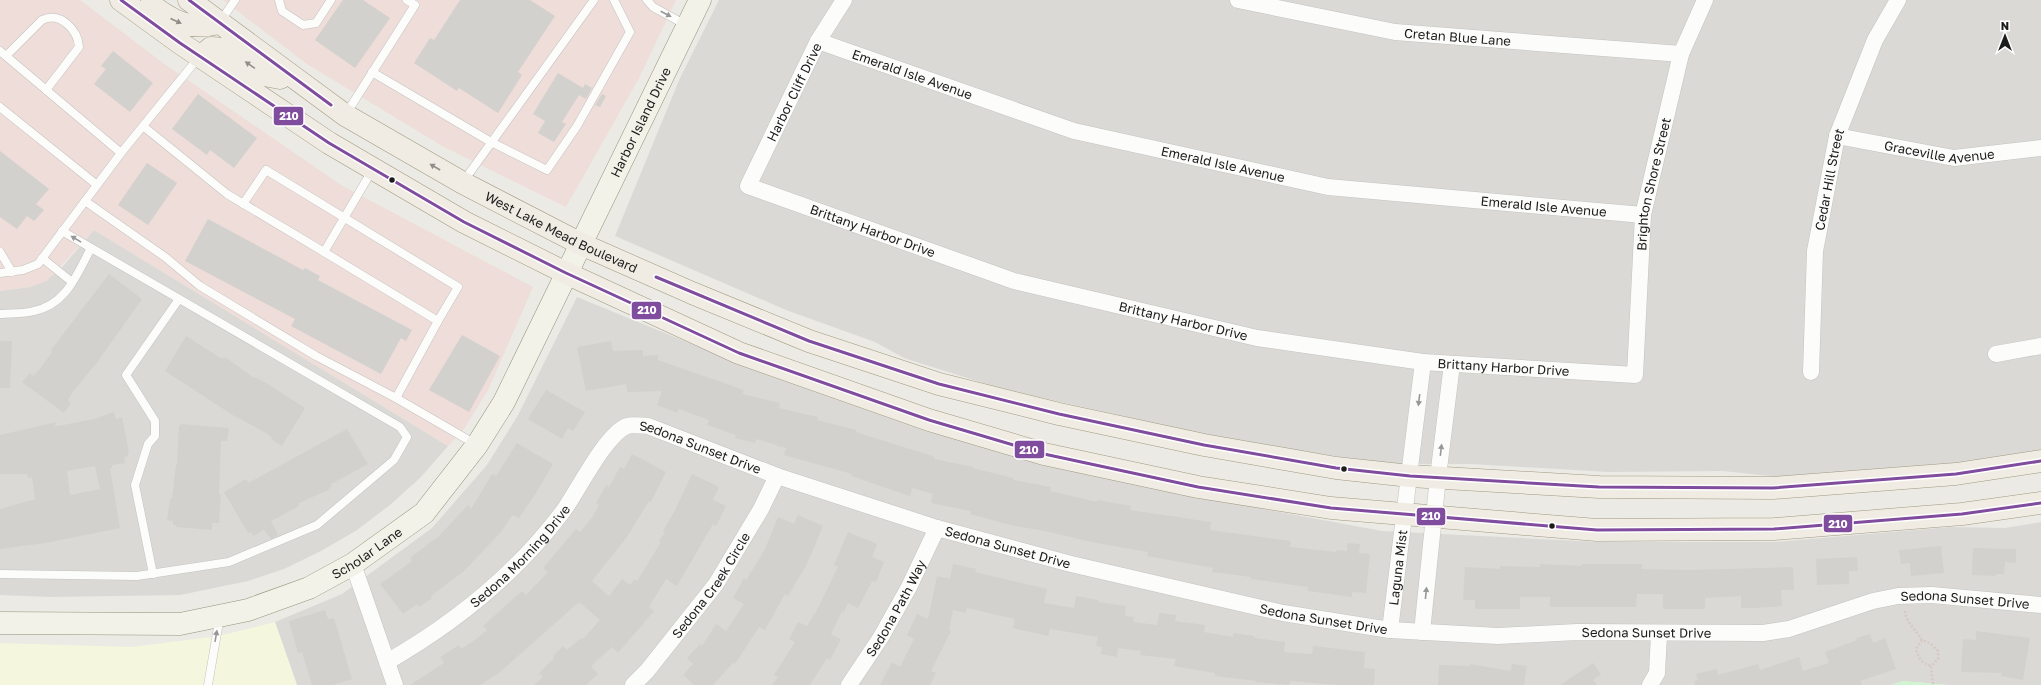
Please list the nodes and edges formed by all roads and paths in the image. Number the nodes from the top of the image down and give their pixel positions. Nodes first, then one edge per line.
1 (120, 0) edge
2 (143, 0) edge
3 (235, 0) edge
4 (279, 0) edge
5 (331, 0) edge
6 (407, 0) edge
7 (594, 0) edge
8 (614, 0) edge
9 (647, 0) edge
10 (844, 0) edge
11 (1238, 0) edge
12 (1705, 0) edge
13 (1898, 0) edge
14 (196, 2) edge
15 (696, 2) edge
16 (417, 3) edge
17 (219, 23) junction
18 (687, 25) junction
19 (818, 41) junction
20 (3, 54) edge
21 (1681, 54) junction
22 (200, 56) junction
23 (372, 72) junction
24 (299, 82) junction
25 (46, 90) junction
26 (0, 107) edge
27 (345, 114) junction
28 (143, 126) junction
29 (1837, 136) junction
30 (491, 142) junction
31 (2041, 148) edge
32 (121, 153) junction
33 (373, 169) junction
34 (463, 182) junction
35 (97, 185) junction
36 (748, 186) joint
37 (85, 201) junction
38 (244, 204) junction
39 (1643, 215) junction
40 (344, 218) junction
41 (62, 231) junction
42 (581, 244) junction
43 (91, 248) junction
44 (0, 252) edge
45 (324, 252) junction
46 (42, 258) junction
47 (12, 272) junction
48 (0, 273) edge
49 (566, 274) junction
50 (72, 282) junction
51 (179, 299) junction
52 (0, 314) edge
53 (438, 321) junction
54 (2041, 346) edge
55 (1996, 354) dead end
56 (1423, 362) junction
57 (1452, 364) junction
58 (1811, 372) dead end
59 (1635, 375) joint
60 (396, 398) junction
61 (628, 426) joint
62 (477, 445) junction
63 (2041, 462) edge
64 (777, 476) junction
65 (1410, 476) junction
66 (1438, 477) junction
67 (2041, 503) edge
68 (1405, 514) junction
69 (1434, 516) junction
70 (937, 528) junction
71 (353, 564) junction
72 (0, 574) edge
73 (153, 574) junction
74 (1904, 596) junction
75 (2041, 605) edge
76 (220, 616) junction
77 (0, 623) edge
78 (1390, 630) junction
79 (1422, 632) junction
80 (1659, 634) junction
81 (1922, 640) junction
82 (387, 662) junction
83 (1931, 666) junction
84 (208, 685) edge
85 (395, 685) edge
86 (633, 685) edge
87 (849, 685) edge
88 (1650, 685) edge
89 (1932, 685) edge

1 - 22 main road
2 -> 17 main road
3 - 17 lane
4 - 5 lane
6 - 16 lane
7 - 30 lane
8 - 30 lane
9 -> 18 lane
10 - 19 street, Harbor Cliff Drive
11 - 21 street, Cretan Blue Lane
12 - 21 street, Brighton Shore Street
13 - 29 street, Cedar Hill Street
14 - 17 main road, West Lake Mead Boulevard
15 - 18 street, Harbor Island Drive
16 - 23 lane
17 - 24 main road, West Lake Mead Boulevard
18 - 42 street, Harbor Island Drive
19 - 36 street, Harbor Cliff Drive
19 - 39 street, Emerald Isle Avenue
20 - 25 lane
20 - 25 lane
21 - 39 street, Brighton Shore Street
24 -> 22 main road
22 - 28 lane
22 - 33 main road
23 - 27 lane
23 - 30 lane
24 - 27 main road, West Lake Mead Boulevard
25 - 32 lane
26 - 35 lane
34 -> 27 main road, West Lake Mead Boulevard
28 - 32 lane
28 - 38 lane
29 - 31 street, Graceville Avenue
29 - 58 street, Cedar Hill Street
30 - 34 lane
32 - 35 lane
33 - 40 lane
33 - 49 main road
34 - 42 main road, West Lake Mead Boulevard
35 - 37 lane
36 - 56 street, Brittany Harbor Drive
37 - 41 lane
37 - 60 lane
38 - 40 lane
38 - 45 lane
39 - 59 street, Brighton Shore Street
40 - 45 lane
40 - 53 lane
43 -> 41 lane
41 - 46 lane
42 - 49 street, Scholar Lane
42 - 65 main road, West Lake Mead Boulevard
43 - 50 lane
43 - 51 lane
44 - 47 lane
45 - 53 lane
46 - 47 lane
46 - 50 lane
47 - 48 lane
49 - 62 street, Scholar Lane
49 - 68 main road
50 - 52 lane
51 - 73 lane
51 - 73 lane
53 - 60 lane
54 - 55 street
56 - 57 street, Brittany Harbor Drive
56 -> 65 street, Laguna Mist
57 - 59 street, Brittany Harbor Drive
66 -> 57 street
60 - 62 lane
61 - 64 street, Sedona Sunset Drive
61 - 82 street, Sedona Morning Drive
62 - 71 street, Scholar Lane
63 - 66 main road, West Lake Mead Boulevard
64 - 70 street, Sedona Sunset Drive
64 - 86 street, Sedona Creek Circle
65 - 66 main road, West Lake Mead Boulevard
65 - 68 street, Laguna Mist
66 - 69 street
67 - 69 main road
68 - 69 main road
68 - 78 street, Laguna Mist
79 -> 69 street
70 - 78 street, Sedona Sunset Drive
70 - 87 street, Sedona Path Way
71 - 76 street, Scholar Lane
71 - 82 street
72 - 73 lane
74 - 75 street, Sedona Sunset Drive
74 - 80 street, Sedona Sunset Drive
74 - 81 path
76 - 77 street, Scholar Lane
84 -> 76 lane
78 - 79 street, Sedona Sunset Drive
79 - 80 street, Sedona Sunset Drive
80 - 88 street
81 - 83 path
81 - 83 path
82 - 85 street
83 - 89 path

